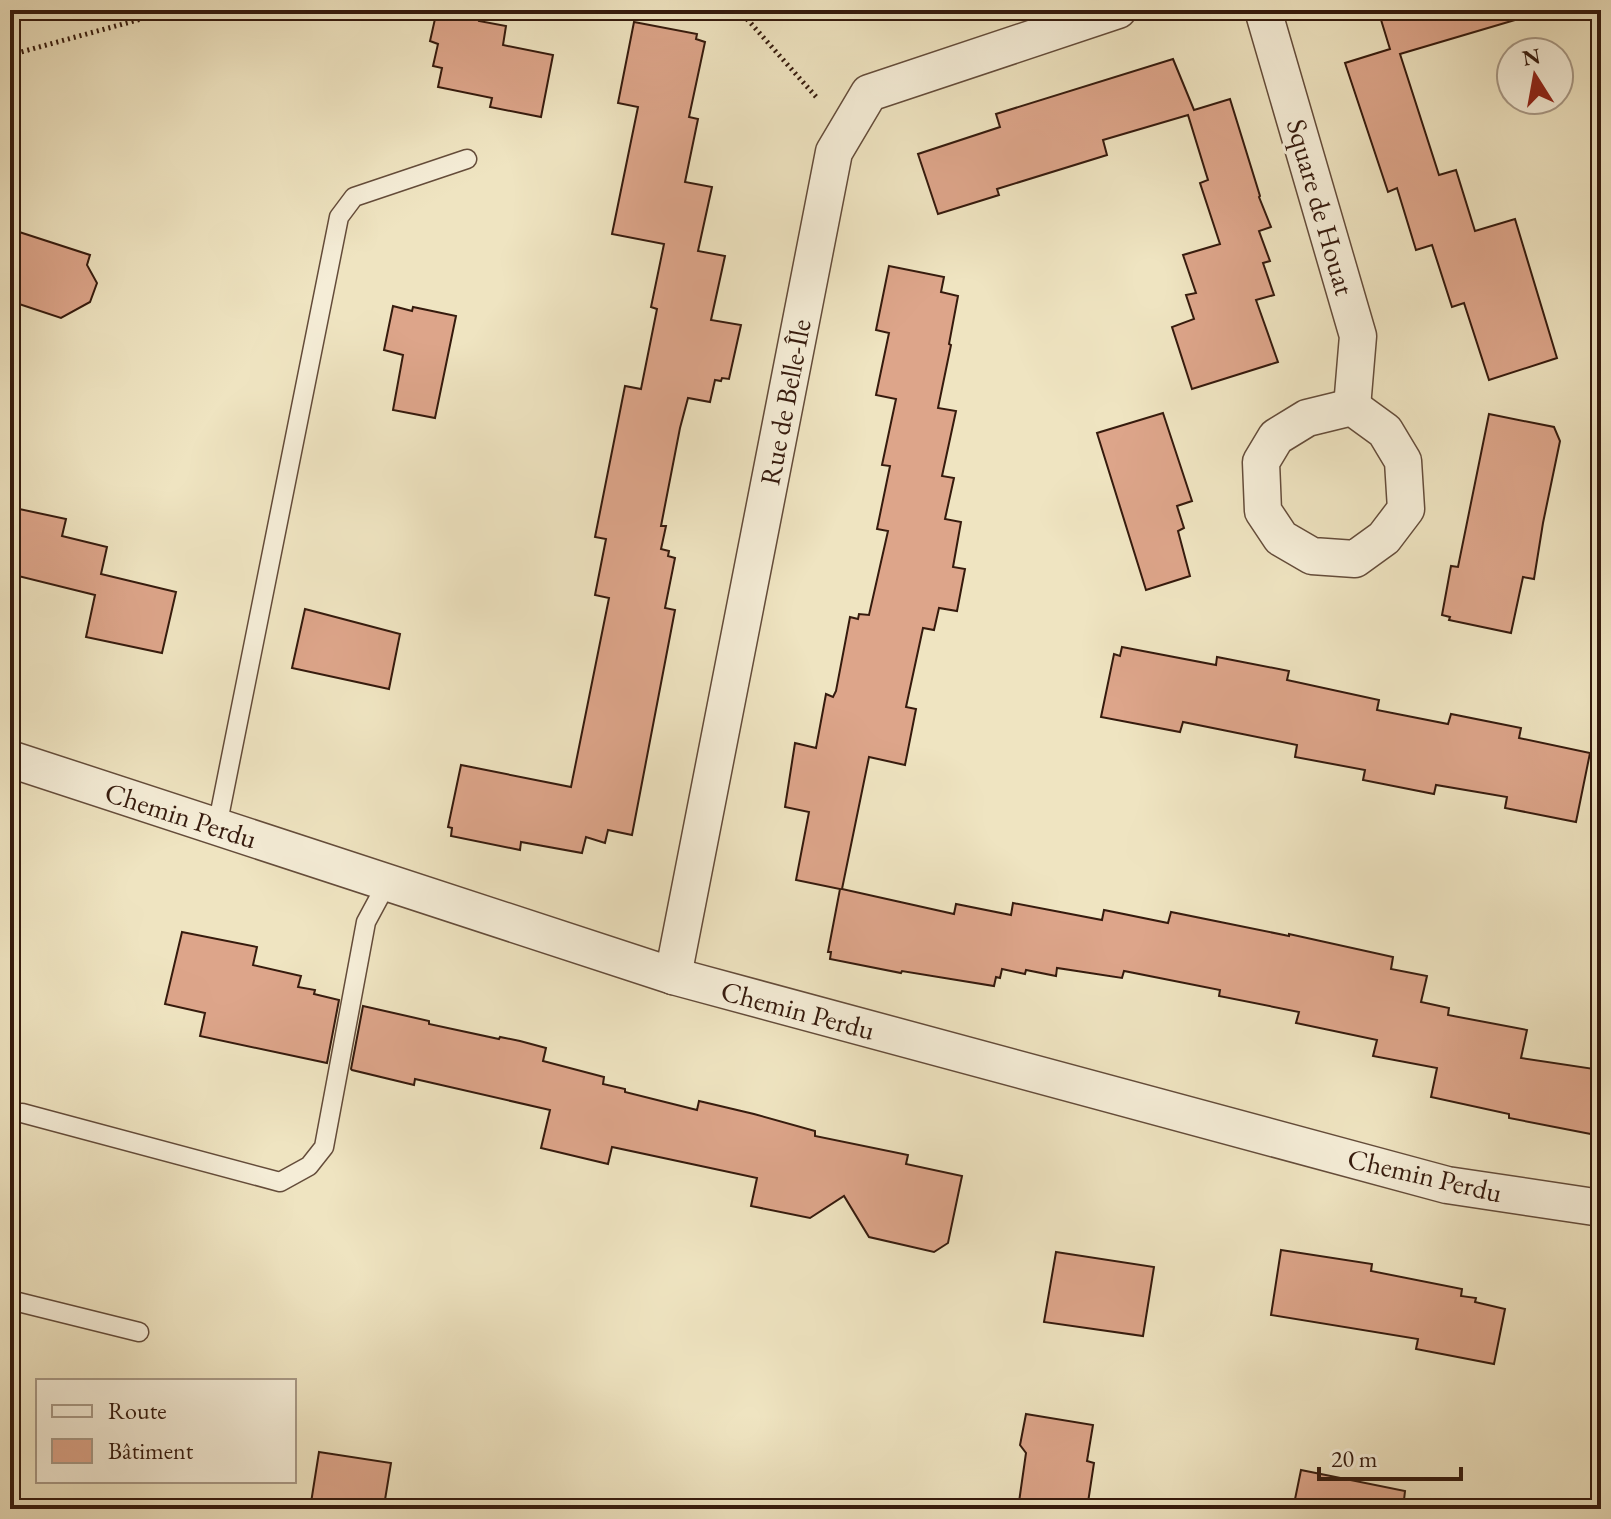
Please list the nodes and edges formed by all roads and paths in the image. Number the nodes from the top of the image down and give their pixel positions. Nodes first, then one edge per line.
1 (174, 10) edge
2 (739, 10) edge
3 (1118, 10) edge
4 (1263, 10) edge
5 (10, 55) edge
6 (847, 131) junction
7 (467, 159) dead end
8 (1352, 407) junction
9 (10, 759) edge
10 (217, 827) junction
11 (387, 883) junction
12 (673, 976) junction
13 (22, 1113) dead end
14 (1601, 1208) edge
15 (10, 1300) edge
16 (139, 1332) dead end

1 - 5 path
2 - 6 path
3 - 6 street, Rue de Belle-Île
4 - 8 street, Square de Houat
6 - 12 street, Rue de Belle-Île
7 - 10 lane
8 - 8 street
9 - 10 street, Chemin Perdu
10 - 11 street, Chemin Perdu
11 - 12 street, Chemin Perdu
11 - 13 lane
12 - 14 street, Chemin Perdu
15 - 16 lane

